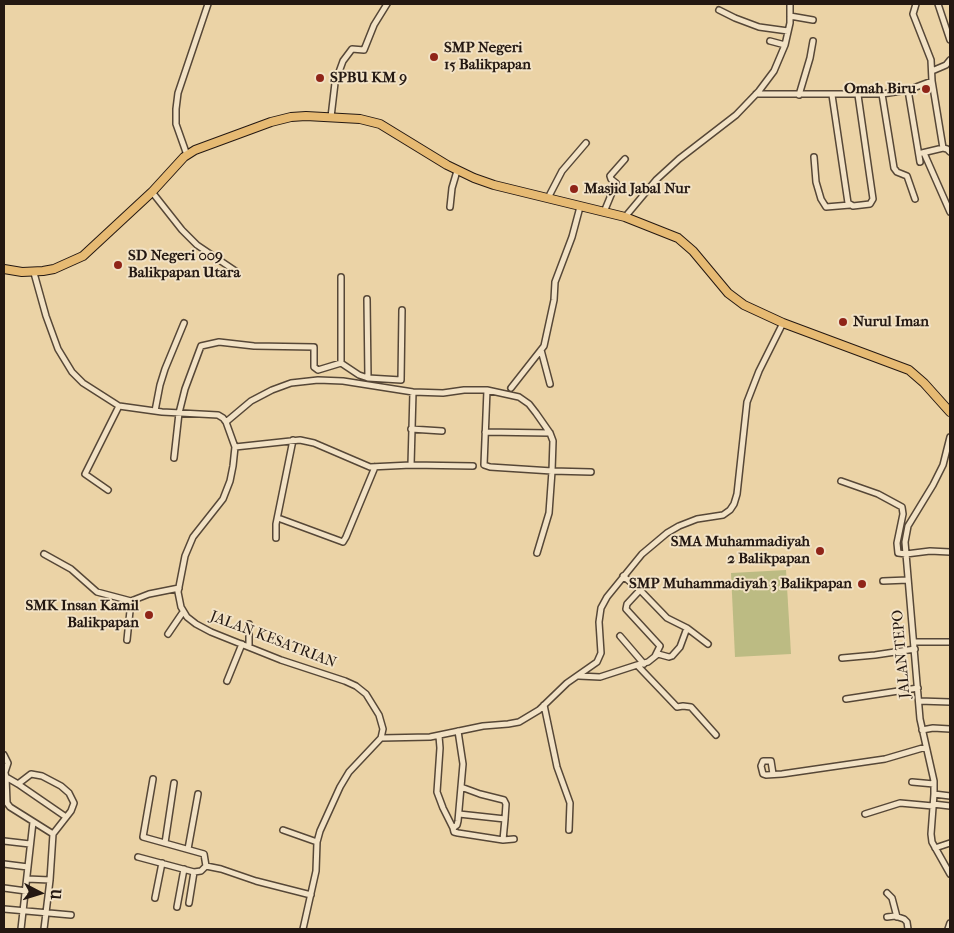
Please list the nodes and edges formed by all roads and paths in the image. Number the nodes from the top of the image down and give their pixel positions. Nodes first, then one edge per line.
1 (208, 4) edge
2 (387, 4) edge
3 (788, 4) edge
4 (916, 4) edge
5 (938, 4) edge
6 (719, 10) dead end
7 (790, 16) junction
8 (813, 20) dead end
9 (788, 31) junction
10 (950, 40) edge
11 (770, 41) dead end
12 (813, 41) dead end
13 (785, 45) junction
14 (950, 60) edge
15 (932, 71) junction
16 (932, 81) junction
17 (908, 90) junction
18 (756, 94) junction
19 (882, 94) junction
20 (799, 95) junction
21 (832, 95) junction
22 (858, 95) junction
23 (330, 117) junction
24 (586, 143) dead end
25 (943, 148) junction
26 (950, 152) edge
27 (921, 153) junction
28 (187, 154) junction
29 (814, 157) dead end
30 (625, 159) dead end
31 (920, 162) dead end
32 (457, 171) junction
33 (152, 192) junction
34 (548, 198) junction
35 (915, 199) dead end
36 (850, 205) junction
37 (450, 207) dead end
38 (580, 207) junction
39 (604, 212) junction
40 (950, 212) edge
41 (625, 217) junction
42 (4, 269) edge
43 (237, 272) dead end
44 (34, 273) junction
45 (341, 277) dead end
46 (367, 299) dead end
47 (402, 310) dead end
48 (184, 323) dead end
49 (783, 323) junction
50 (541, 350) junction
51 (341, 363) junction
52 (368, 378) junction
53 (550, 384) dead end
54 (511, 388) dead end
55 (487, 390) junction
56 (413, 392) junction
57 (119, 406) junction
58 (155, 411) junction
59 (950, 412) edge
60 (179, 413) junction
61 (226, 422) junction
62 (411, 430) junction
63 (442, 431) dead end
64 (484, 432) junction
65 (550, 433) junction
66 (950, 437) edge
67 (293, 440) junction
68 (235, 447) junction
69 (174, 458) dead end
70 (411, 465) junction
71 (473, 466) dead end
72 (375, 467) junction
73 (552, 471) junction
74 (591, 472) dead end
75 (841, 481) dead end
76 (108, 490) dead end
77 (278, 518) junction
78 (276, 538) dead end
79 (950, 552) edge
80 (44, 554) dead end
81 (537, 554) dead end
82 (906, 554) junction
83 (623, 576) junction
84 (908, 580) junction
85 (883, 581) dead end
86 (179, 588) junction
87 (640, 590) junction
88 (131, 601) junction
89 (183, 612) junction
90 (249, 624) dead end
91 (687, 628) junction
92 (168, 634) dead end
93 (620, 636) dead end
94 (127, 640) dead end
95 (914, 642) junction
96 (950, 642) edge
97 (242, 644) junction
98 (708, 644) dead end
99 (249, 646) junction
100 (915, 649) junction
101 (655, 656) junction
102 (842, 658) dead end
103 (644, 664) junction
104 (637, 665) junction
105 (578, 676) junction
106 (227, 681) dead end
107 (918, 688) junction
108 (846, 699) dead end
109 (919, 701) junction
110 (950, 702) edge
111 (544, 705) junction
112 (950, 729) edge
113 (922, 730) junction
114 (458, 731) junction
115 (716, 735) dead end
116 (439, 736) junction
117 (381, 738) junction
118 (926, 747) junction
119 (4, 755) edge
120 (5, 773) edge
121 (773, 774) dead end
122 (153, 779) dead end
123 (174, 782) dead end
124 (912, 782) dead end
125 (18, 784) junction
126 (934, 784) junction
127 (461, 787) junction
128 (198, 794) dead end
129 (934, 794) junction
130 (950, 796) edge
131 (933, 805) junction
132 (950, 806) edge
133 (459, 814) junction
134 (865, 814) dead end
135 (66, 817) junction
136 (505, 819) junction
137 (33, 822) junction
138 (453, 828) junction
139 (284, 830) dead end
140 (569, 830) dead end
141 (53, 834) junction
142 (514, 839) dead end
143 (503, 840) junction
144 (4, 842) edge
145 (317, 842) junction
146 (165, 843) junction
147 (950, 843) edge
148 (30, 844) junction
149 (936, 848) junction
150 (188, 849) junction
151 (138, 857) dead end
152 (162, 863) junction
153 (4, 864) edge
154 (206, 866) junction
155 (28, 867) junction
156 (184, 869) junction
157 (194, 872) junction
158 (950, 874) edge
159 (27, 879) junction
160 (50, 880) junction
161 (4, 888) edge
162 (26, 891) junction
163 (887, 893) dead end
164 (311, 895) junction
165 (155, 898) dead end
166 (189, 903) dead end
167 (177, 907) dead end
168 (4, 909) edge
169 (24, 911) junction
170 (46, 913) junction
171 (71, 915) dead end
172 (897, 917) junction
173 (887, 918) dead end
174 (21, 929) edge
175 (44, 929) edge
176 (303, 929) edge
177 (908, 929) edge

1 - 28 street
2 - 23 street
3 - 7 street
4 - 15 street
5 - 10 street
6 - 9 street
7 - 8 street
7 - 9 street
9 - 13 street
11 - 13 street
12 - 20 street
13 - 18 street
14 - 15 street
15 - 16 street
16 - 17 street
16 - 25 street
17 - 19 street
17 - 27 street
18 - 20 street
18 - 41 street
19 - 22 street
19 - 35 street
20 - 21 street
21 - 22 street
21 - 36 street
22 - 36 street
23 - 28 highway
23 - 32 highway
24 - 34 street
25 - 26 street
25 - 27 street
27 - 31 street
27 - 40 street
28 - 33 highway
29 - 36 street
30 - 39 street
32 - 34 highway
32 - 37 street
33 - 43 street
33 - 44 highway
34 - 38 highway
38 - 39 highway
38 - 50 street
39 - 41 highway
41 - 49 highway
42 - 44 highway
44 - 57 street
45 - 51 street
46 - 52 street
47 - 52 street
48 - 58 street
49 - 59 highway
49 - 83 street
50 - 53 street
50 - 54 street
51 - 52 street
51 - 60 street
55 - 56 street
55 - 64 street
55 - 65 street
56 - 61 street
56 - 62 street
57 - 58 street
57 - 76 street
58 - 60 street
60 - 61 street
60 - 69 street
61 - 68 street
62 - 63 street
62 - 70 street
64 - 65 street
64 - 73 street
65 - 73 street
66 - 82 street, JALAN TEPO
67 - 68 street
67 - 72 street
67 - 77 street
68 - 86 street
70 - 71 street
70 - 72 street
72 - 77 street
73 - 74 street
73 - 81 street
75 - 82 street
77 - 78 street
79 - 82 street
80 - 88 street
82 - 84 street, JALAN TEPO
83 - 87 street
83 - 105 street
84 - 85 street
84 - 95 street, JALAN TEPO
86 - 88 street
86 - 89 street
87 - 91 street
87 - 101 street
88 - 94 street
89 - 92 street
89 - 97 street, JALAN KESATRIAN
90 - 99 street
91 - 98 street
91 - 101 street
93 - 103 street
95 - 96 street
95 - 100 street, JALAN TEPO
97 - 99 street, JALAN KESATRIAN
97 - 106 street
99 - 117 street, JALAN KESATRIAN
100 - 102 street
100 - 107 street, JALAN TEPO
101 - 103 street
103 - 104 street
104 - 105 street
104 - 115 street
105 - 111 street
107 - 108 street
107 - 109 street, JALAN TEPO
109 - 110 street
109 - 113 street, JALAN TEPO
111 - 114 street
111 - 140 street
112 - 113 street
113 - 118 street, JALAN TEPO
114 - 116 street
114 - 127 street
116 - 117 street
116 - 138 street
117 - 145 street
118 - 121 street
118 - 126 street, JALAN TEPO
119 - 120 street
120 - 125 street
120 - 137 street
122 - 146 street
123 - 146 street
124 - 126 street
125 - 135 street
125 - 135 street
126 - 129 street, JALAN TEPO
127 - 133 street
127 - 136 street
128 - 150 street
129 - 130 street
129 - 131 street, JALAN TEPO
131 - 132 street
131 - 134 street
131 - 149 street, JALAN TEPO
133 - 136 street
133 - 138 street
135 - 141 street
136 - 143 street
137 - 141 street
137 - 148 street
138 - 143 street
139 - 145 street
141 - 160 street
142 - 143 street
144 - 148 street
145 - 164 street
146 - 150 street
147 - 149 street
148 - 155 street
149 - 158 street, JALAN TEPO
150 - 154 street
151 - 152 street
152 - 156 street
152 - 165 street
153 - 155 street
154 - 157 street
154 - 164 street
155 - 159 street
156 - 157 street
156 - 167 street
157 - 166 street
159 - 160 street
159 - 162 street
160 - 170 street
161 - 162 street
162 - 169 street
163 - 172 street
164 - 176 street
168 - 169 street
169 - 170 street
169 - 174 street
170 - 171 street
170 - 175 street
172 - 173 street
172 - 177 street

